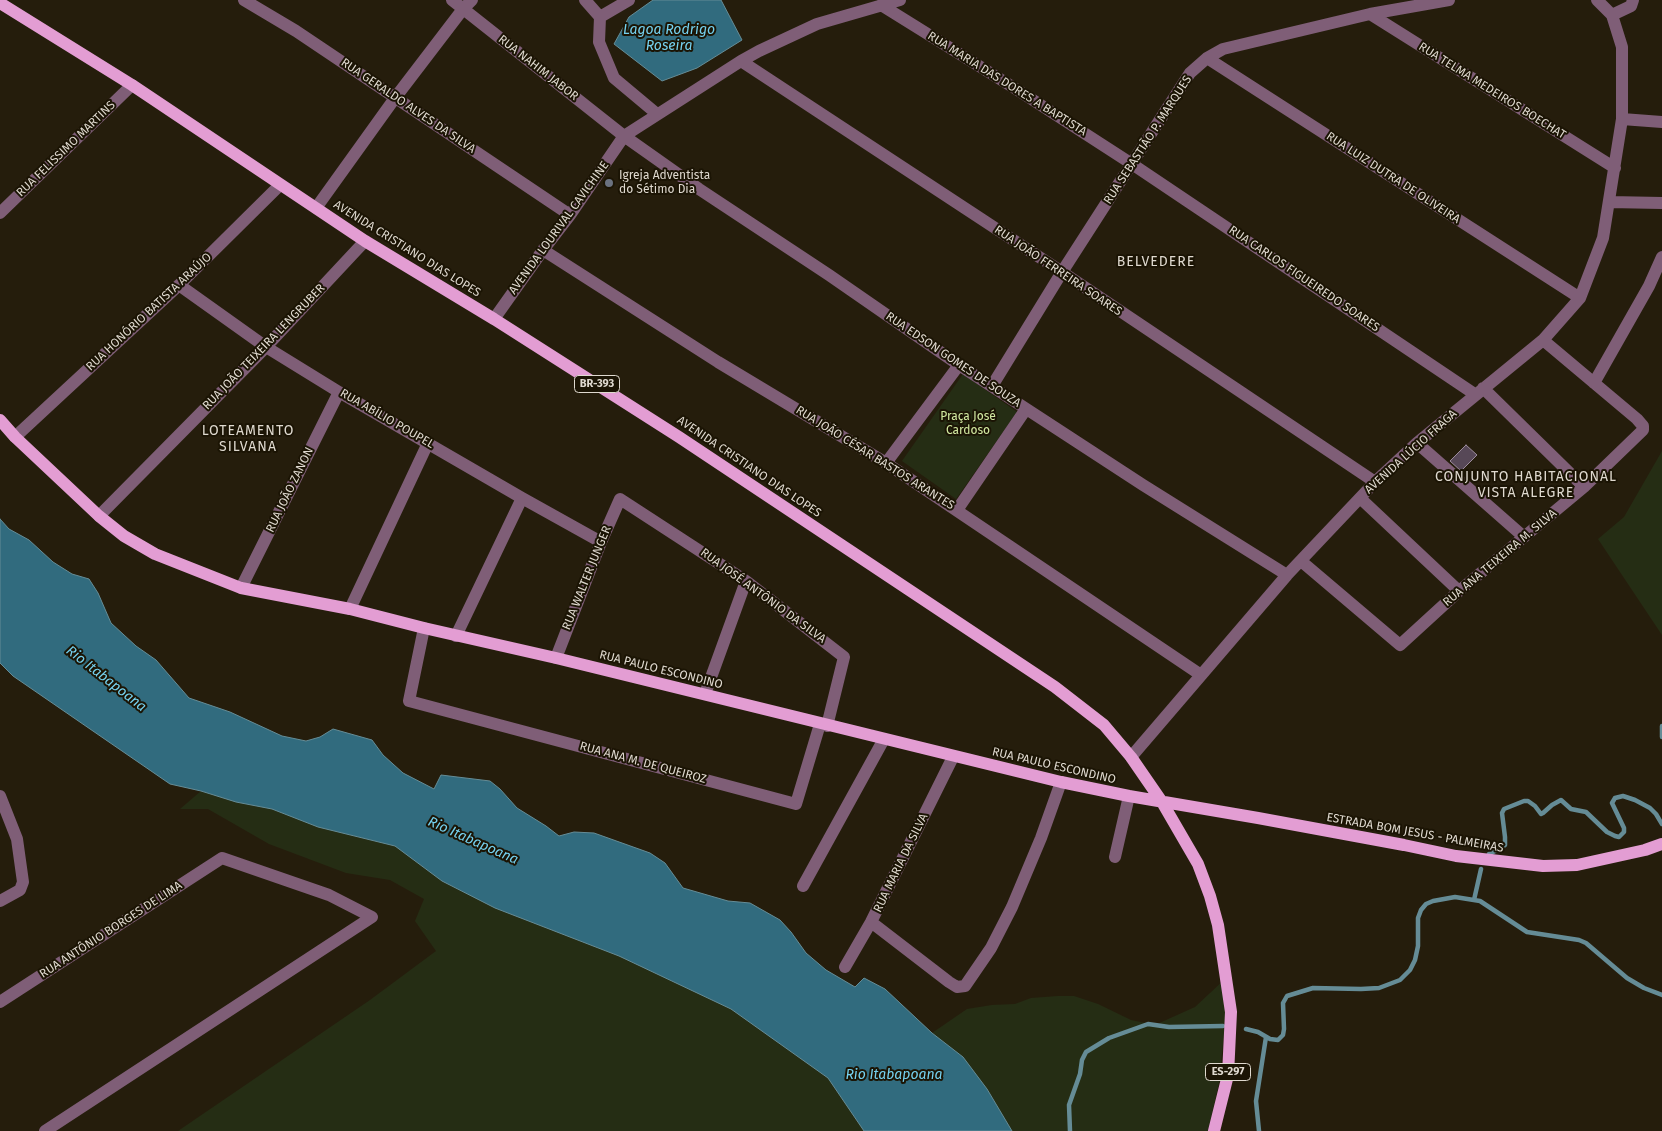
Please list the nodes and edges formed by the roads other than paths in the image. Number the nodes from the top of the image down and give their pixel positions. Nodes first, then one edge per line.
1 (244, 0) edge
2 (452, 0) edge
3 (584, 0) edge
4 (629, 0) edge
5 (900, 0) edge
6 (1449, 0) edge
7 (1597, 0) edge
8 (1634, 0) edge
9 (880, 2) edge
10 (468, 5) edge
11 (2, 8) edge
12 (1370, 14) junction
13 (1612, 14) junction
14 (600, 16) junction
15 (1207, 58) junction
16 (741, 61) junction
17 (132, 85) junction
18 (395, 98) junction
19 (657, 114) junction
20 (1622, 119) junction
21 (1662, 122) edge
22 (624, 136) junction
23 (1132, 164) junction
24 (1615, 168) junction
25 (280, 185) junction
26 (1610, 202) junction
27 (1662, 203) edge
28 (316, 208) junction
29 (0, 212) edge
30 (570, 215) junction
31 (365, 241) junction
32 (543, 250) junction
33 (1662, 257) edge
34 (1062, 272) junction
35 (179, 285) junction
36 (1580, 298) junction
37 (494, 319) junction
38 (1543, 340) junction
39 (266, 347) junction
40 (959, 365) junction
41 (1594, 384) junction
42 (992, 386) junction
43 (1480, 391) junction
44 (339, 392) junction
45 (1026, 409) junction
46 (0, 420) edge
47 (15, 437) junction
48 (428, 443) junction
49 (1417, 443) junction
50 (886, 463) junction
51 (1375, 482) junction
52 (1584, 487) junction
53 (522, 498) junction
54 (1360, 498) junction
55 (620, 499) joint
56 (957, 510) junction
57 (99, 516) junction
58 (1524, 537) junction
59 (601, 542) junction
60 (1301, 561) junction
61 (1288, 575) junction
62 (746, 581) junction
63 (241, 588) junction
64 (1459, 591) junction
65 (350, 609) junction
66 (424, 628) junction
67 (456, 636) junction
68 (556, 658) junction
69 (1201, 675) junction
70 (705, 694) junction
71 (824, 725) junction
72 (884, 739) junction
73 (954, 757) junction
74 (1131, 757) junction
75 (1061, 782) junction
76 (1128, 796) junction
77 (0, 797) edge
78 (1162, 802) junction
79 (1662, 844) edge
80 (1115, 857) dead end
81 (803, 886) dead end
82 (0, 901) edge
83 (871, 922) junction
84 (845, 968) dead end
85 (0, 1002) edge
86 (45, 1131) edge
87 (1214, 1131) edge

1 - 18 street, RUA GERALDO ALVES DA SILVA
2 - 10 street, RUA NAHIM JABOR
3 - 14 street
4 - 14 street
5 - 9 street
6 - 12 street, RUA SEBASTIÃO P. MARQUES
7 - 13 street
8 - 13 street
9 - 16 street
9 - 23 street, RUA MARIA DAS DORES A BAPTISTA
10 - 18 street
10 - 22 street, RUA NAHIM JABOR
11 - 17 main road, AVENIDA CRISTIANO DIAS LOPES / BR-393
12 - 15 street, RUA SEBASTIÃO P. MARQUES
12 - 24 street, RUA TELMA MEDEIROS BOECHAT
13 - 20 street, AVENIDA LÚCIO FRAGA
14 - 19 street
15 - 23 street, RUA SEBASTIÃO P. MARQUES
15 - 36 street, RUA LUIZ DUTRA DE OLIVEIRA
16 - 19 street
16 - 34 street, RUA JOÃO FERREIRA SOARES
17 - 25 main road, AVENIDA CRISTIANO DIAS LOPES / BR-393
17 - 29 street, RUA FELISSIMO MARTINS
18 - 28 street
18 - 30 street, RUA GERALDO ALVES DA SILVA
19 - 22 street
20 - 21 street
20 - 24 street, AVENIDA LÚCIO FRAGA
22 - 30 street, AVENIDA LOURIVAL CAVICHINE
22 - 40 street, RUA EDSON GOMES DE SOUZA
23 - 34 street, RUA SEBASTIÃO P. MARQUES
23 - 43 street, RUA CARLOS FIGUEIREDO SOARES
24 - 26 street, AVENIDA LÚCIO FRAGA
25 - 28 main road, AVENIDA CRISTIANO DIAS LOPES / BR-393
25 - 35 street, RUA HONÓRIO BATISTA ARAÚJO
26 - 27 street
26 - 36 street, AVENIDA LÚCIO FRAGA
28 - 31 main road, AVENIDA CRISTIANO DIAS LOPES / BR-393
30 - 32 street, AVENIDA LOURIVAL CAVICHINE
31 - 37 main road, AVENIDA CRISTIANO DIAS LOPES / BR-393
31 - 39 street, RUA JOÃO TEIXEIRA LENGRUBER
32 - 37 street, AVENIDA LOURIVAL CAVICHINE
32 - 50 street, RUA JOÃO CÉSAR BASTOS ARANTES
33 - 41 street
34 - 42 street, RUA SEBASTIÃO P. MARQUES
34 - 51 street, RUA JOÃO FERREIRA SOARES
35 - 39 street, RUA ABÍLIO POUPEL
35 - 47 street, RUA HONÓRIO BATISTA ARAÚJO
36 - 38 street, AVENIDA LÚCIO FRAGA
37 - 74 main road, AVENIDA CRISTIANO DIAS LOPES / BR-393
38 - 41 street
38 - 43 street, AVENIDA LÚCIO FRAGA
39 - 44 street, RUA ABÍLIO POUPEL
39 - 57 street, RUA JOÃO TEIXEIRA LENGRUBER
40 - 42 street, RUA EDSON GOMES DE SOUZA
40 - 50 street
41 - 52 street, RUA ANA TEIXEIRA M. SILVA
42 - 45 street, RUA EDSON GOMES DE SOUZA
43 - 49 street, AVENIDA LÚCIO FRAGA
43 - 52 street, RUA CARLOS FIGUEIREDO SOARES
44 - 48 street, RUA ABÍLIO POUPEL
44 - 63 street, RUA JOÃO ZANON
45 - 56 street
45 - 61 street, RUA EDSON GOMES DE SOUZA
46 - 47 main road, RUA PAULO ESCONDINO
47 - 57 main road, RUA PAULO ESCONDINO
48 - 53 street, RUA ABÍLIO POUPEL
48 - 65 street
49 - 51 street, AVENIDA LÚCIO FRAGA
49 - 58 street
50 - 56 street, RUA JOÃO CÉSAR BASTOS ARANTES
51 - 54 street, AVENIDA LÚCIO FRAGA
52 - 58 street, RUA ANA TEIXEIRA M. SILVA
53 - 59 street, RUA ABÍLIO POUPEL
53 - 67 street
54 - 60 street, AVENIDA LÚCIO FRAGA
54 - 64 street
55 - 59 street, RUA WALTER JUNGER
55 - 62 street, RUA JOSÉ ANTÔNIO DA SILVA
56 - 69 street, RUA JOÃO CÉSAR BASTOS ARANTES
57 - 63 main road, RUA PAULO ESCONDINO
58 - 64 street, RUA ANA TEIXEIRA M. SILVA
59 - 68 street, RUA WALTER JUNGER
60 - 61 street, AVENIDA LÚCIO FRAGA
60 - 64 street, RUA ANA TEIXEIRA M. SILVA
61 - 69 street, AVENIDA LÚCIO FRAGA
62 - 70 street
62 - 71 street, RUA JOSÉ ANTÔNIO DA SILVA
63 - 65 main road, RUA PAULO ESCONDINO
65 - 66 main road, RUA PAULO ESCONDINO
66 - 67 main road, RUA PAULO ESCONDINO
66 - 71 street, RUA ANA M. DE QUEIROZ
67 - 68 main road, RUA PAULO ESCONDINO
68 - 70 main road, RUA PAULO ESCONDINO
69 - 74 street, AVENIDA LÚCIO FRAGA
70 - 71 main road, RUA PAULO ESCONDINO
71 - 72 main road, RUA PAULO ESCONDINO
72 - 73 main road, RUA PAULO ESCONDINO
72 - 81 street
73 - 75 main road, RUA PAULO ESCONDINO
73 - 83 street, RUA MARIA DA SILVA
74 - 78 main road, AVENIDA CRISTIANO DIAS LOPES / BR-393
75 - 76 main road, RUA PAULO ESCONDINO
75 - 83 street
76 - 78 main road, RUA PAULO ESCONDINO
76 - 80 street
77 - 82 street
78 - 79 main road, ESTRADA BOM JESUS - PALMEIRAS
78 - 87 main road, AVENIDA CRISTIANO DIAS LOPES / ES-297
83 - 84 street, RUA MARIA DA SILVA
85 - 86 street, RUA ANTÔNIO BORGES DE LIMA

